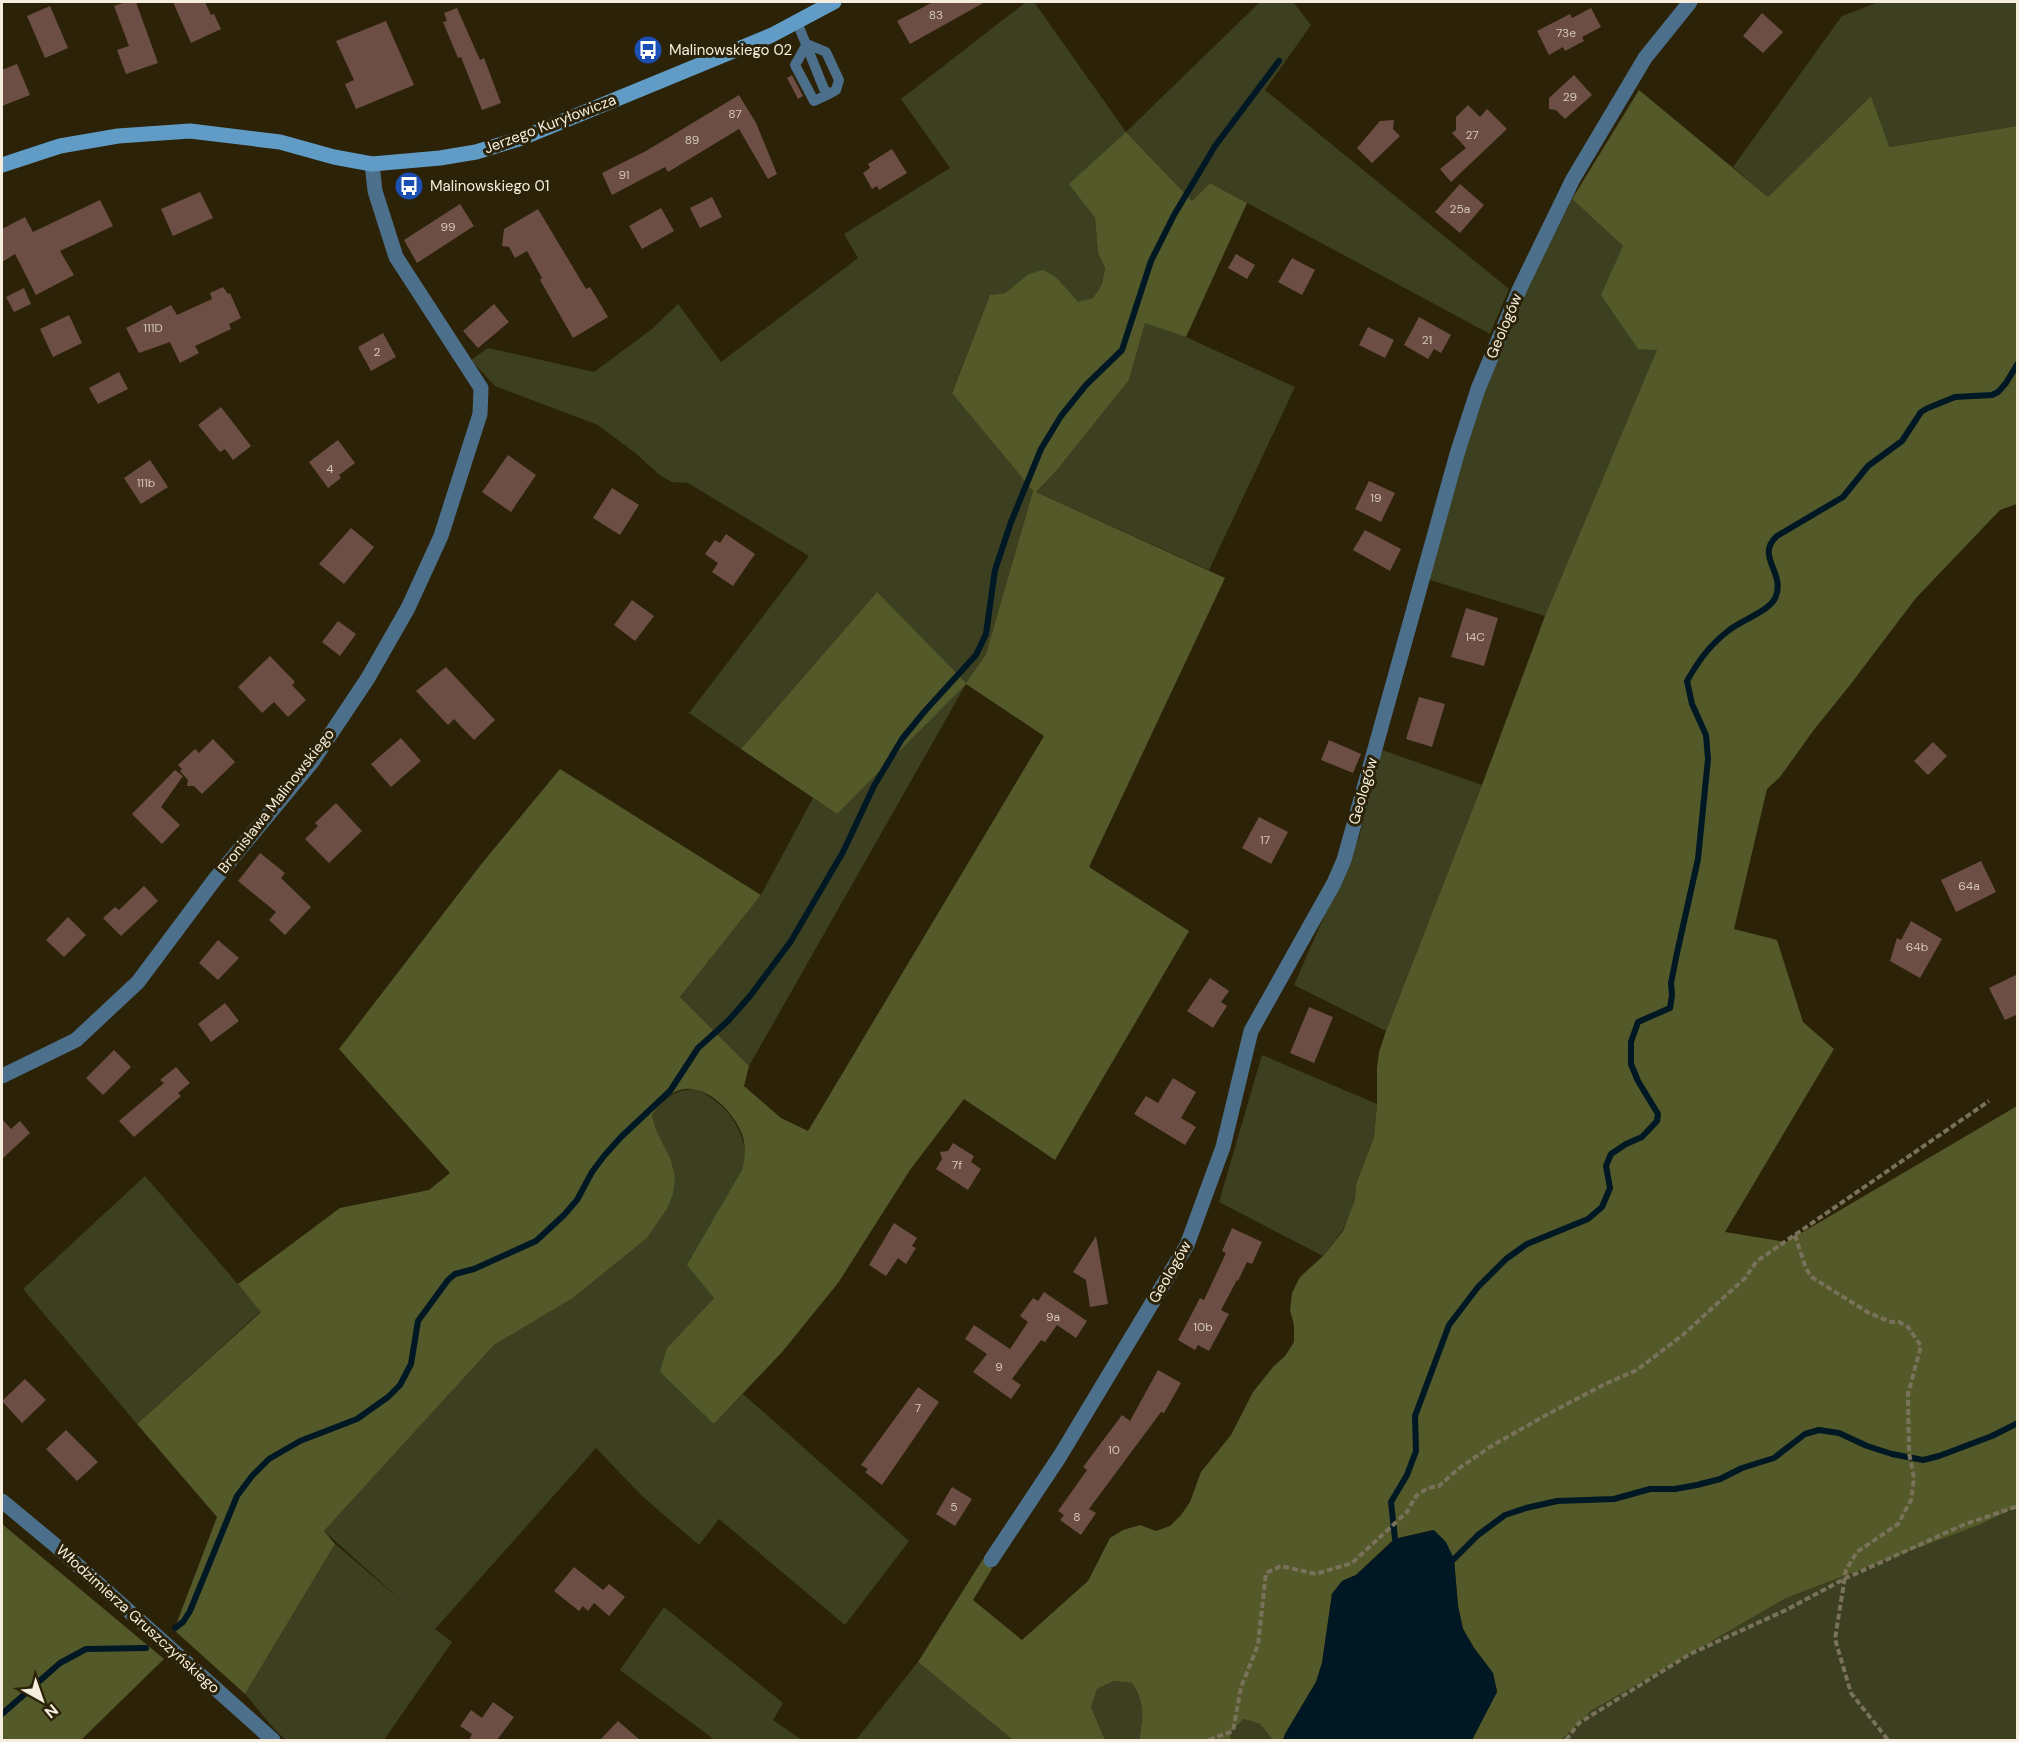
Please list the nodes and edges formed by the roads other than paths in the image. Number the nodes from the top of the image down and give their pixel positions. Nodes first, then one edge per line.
1 (834, 2) edge
2 (1690, 2) edge
3 (796, 22) junction
4 (807, 44) junction
5 (829, 94) junction
6 (2, 165) edge
7 (372, 165) junction
8 (2, 1076) edge
9 (2, 1501) edge
10 (991, 1560) dead end
11 (273, 1740) edge

1 - 3 street, Jerzego Kuryłowicza
2 - 10 street, Geologów
3 - 4 lane
3 - 7 street, Jerzego Kuryłowicza
4 - 5 lane
4 - 5 lane
4 - 5 lane
6 - 7 street, Jerzego Kuryłowicza
7 - 8 street, Bronisława Malinowskiego
9 - 11 street, Włodzimierza Gruszczyńskiego

